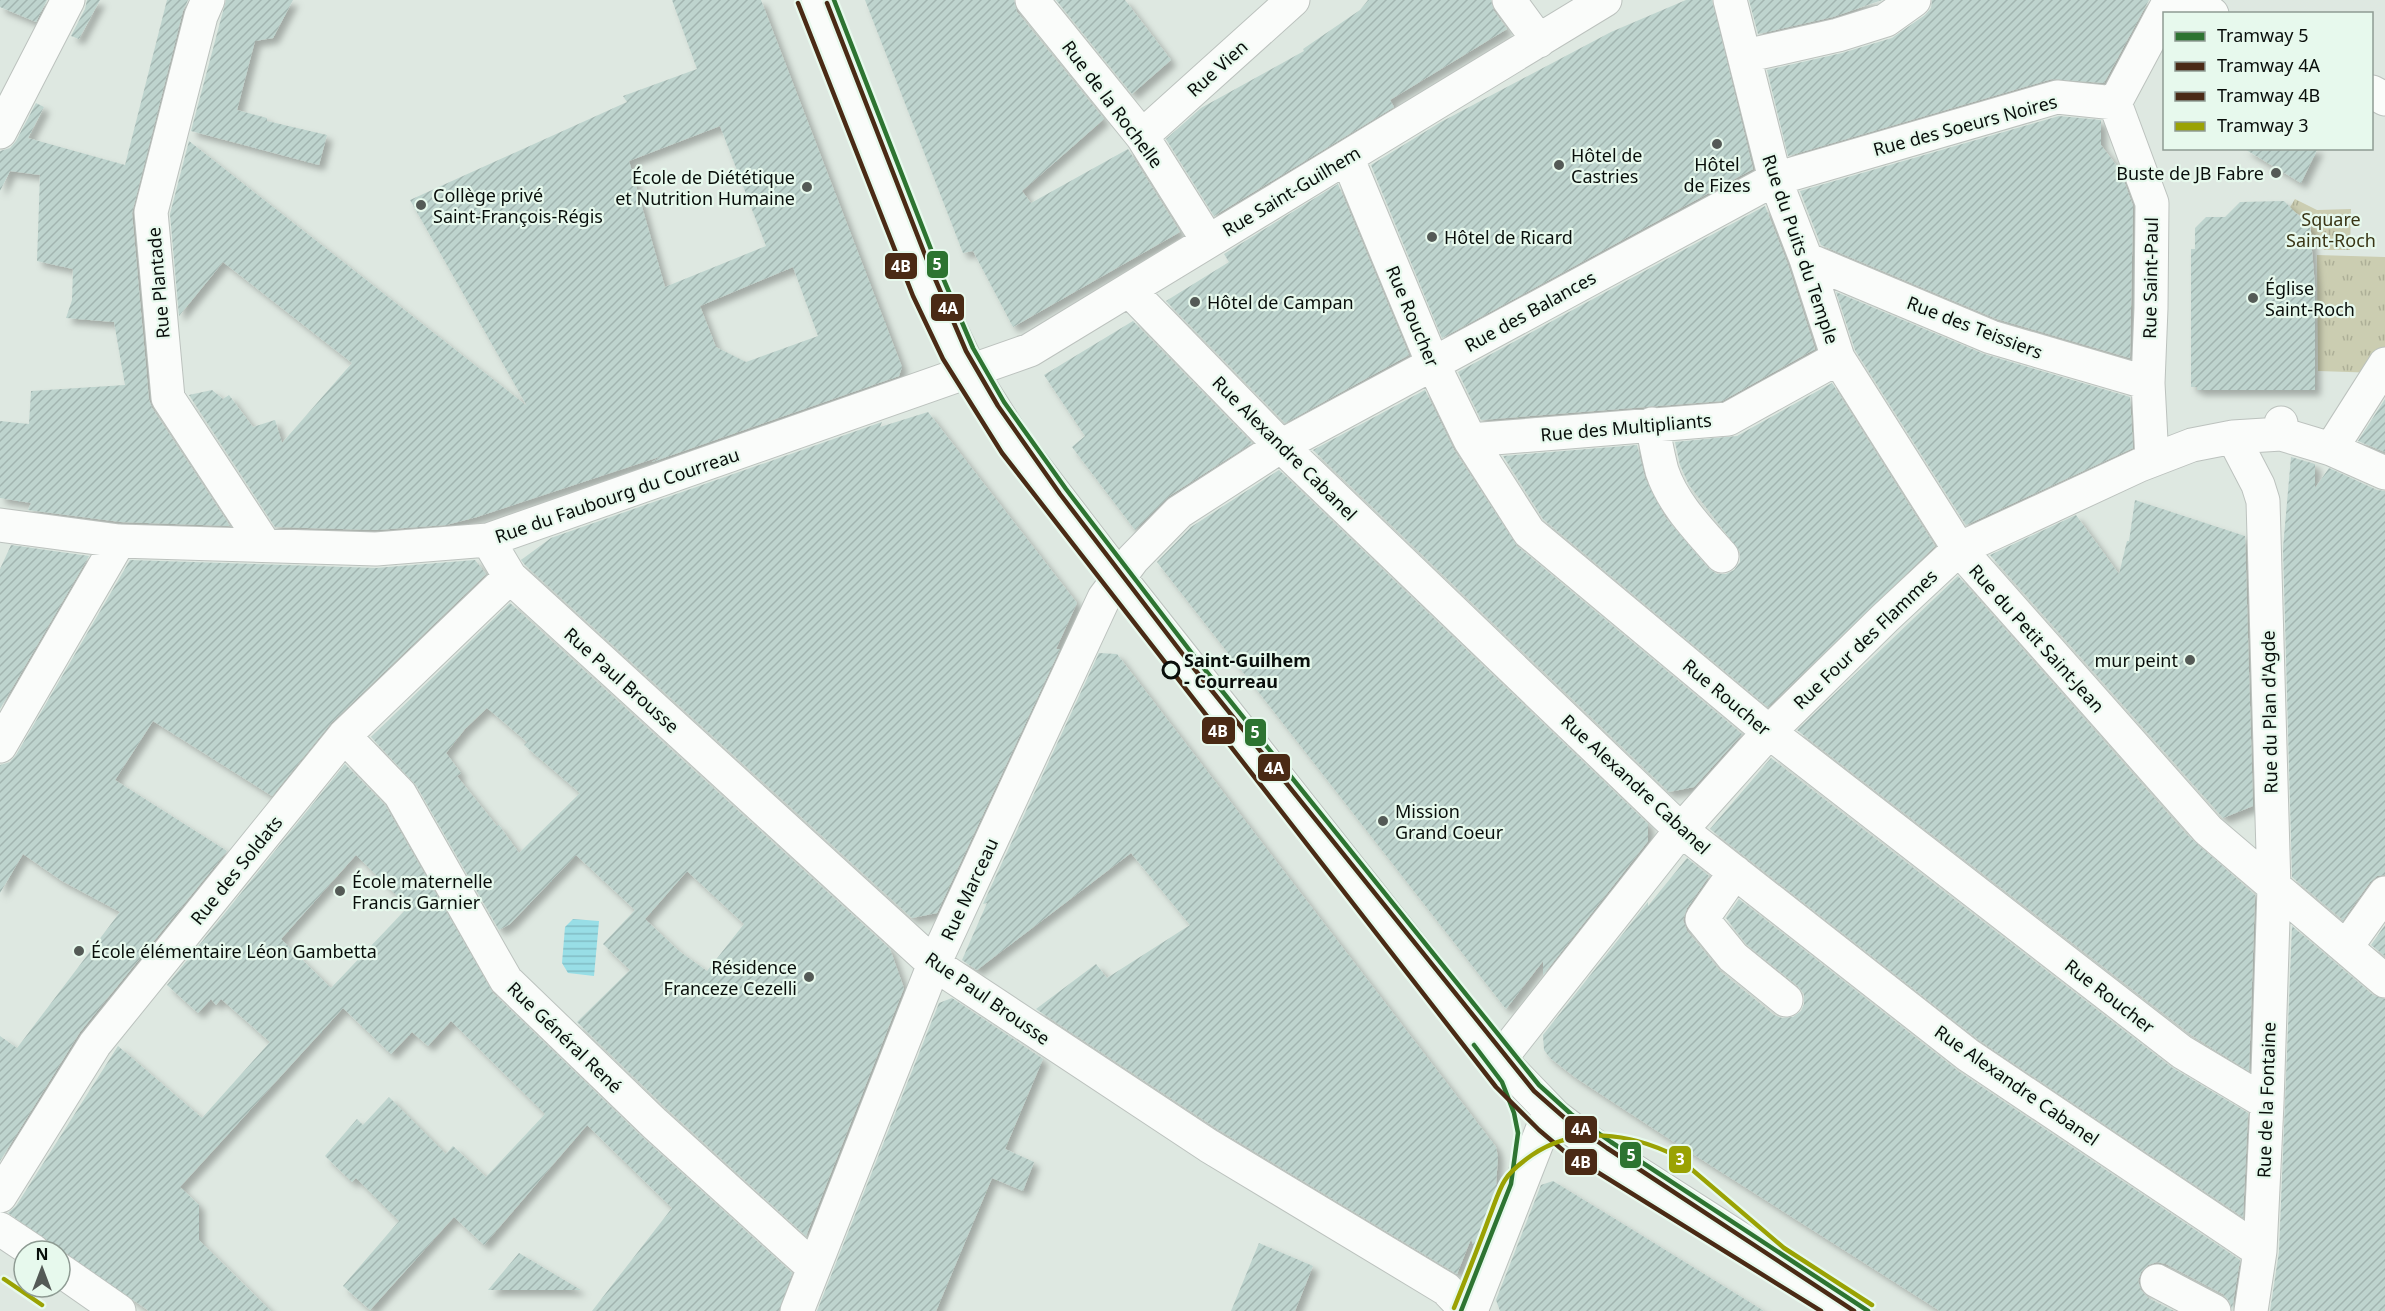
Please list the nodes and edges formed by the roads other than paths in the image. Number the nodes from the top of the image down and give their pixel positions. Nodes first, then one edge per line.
1 (68, 0) edge
2 (208, 0) edge
3 (818, 0) edge
4 (1032, 0) edge
5 (1293, 0) edge
6 (1509, 0) edge
7 (1605, 0) edge
8 (1730, 0) edge
9 (1914, 0) edge
10 (2187, 0) edge
11 (2208, 12) edge
12 (2163, 13) edge
13 (1539, 41) junction
14 (1745, 56) junction
15 (2115, 103) junction
16 (0, 132) edge
17 (1142, 136) junction
18 (1347, 157) junction
19 (1775, 179) junction
20 (1208, 241) junction
21 (1806, 259) junction
22 (1129, 290) junction
23 (1838, 358) junction
24 (1433, 364) junction
25 (2385, 364) edge
26 (962, 375) junction
27 (2148, 383) junction
28 (1652, 424) junction
29 (2233, 437) junction
30 (1470, 440) junction
31 (1281, 446) junction
32 (2331, 448) junction
33 (2152, 460) junction
34 (2385, 472) edge
35 (3, 532) edge
36 (488, 540) junction
37 (119, 541) junction
38 (264, 544) junction
39 (1959, 549) junction
40 (1722, 556) dead end
41 (510, 577) junction
42 (1119, 577) junction
43 (1769, 732) junction
44 (344, 736) junction
45 (0, 746) edge
46 (1681, 830) junction
47 (1736, 872) junction
48 (2274, 888) junction
49 (2385, 893) edge
50 (2347, 946) junction
51 (934, 964) junction
52 (2385, 981) edge
53 (1786, 1000) dead end
54 (1500, 1059) junction
55 (2267, 1103) junction
56 (1555, 1116) junction
57 (0, 1196) edge
58 (0, 1229) edge
59 (15, 1239) edge
60 (2260, 1251) junction
61 (814, 1268) junction
62 (72, 1278) edge
63 (2157, 1281) dead end
64 (119, 1311) edge
65 (797, 1311) edge
66 (1469, 1311) edge
67 (1853, 1311) edge
68 (2214, 1311) edge
69 (2251, 1311) edge

1 - 16 street
2 - 38 street, Rue Plantade
3 - 26 street
4 - 17 street, Rue de la Rochelle
5 - 17 street, Rue Vien
6 - 13 street
7 - 13 street, Rue Saint-Guilhem
8 - 14 street, Rue du Puits du Temple
9 - 14 street
10 - 11 street
12 - 15 street
13 - 18 street, Rue Saint-Guilhem
14 - 19 street, Rue du Puits du Temple
15 - 19 street, Rue des Soeurs Noires
15 - 27 street, Rue Saint-Paul
17 - 20 street, Rue de la Rochelle
18 - 20 street, Rue Saint-Guilhem
18 - 24 street, Rue Roucher
19 - 21 street, Rue du Puits du Temple
19 - 24 street, Rue des Balances
20 - 22 street, Rue Saint-Guilhem
21 - 23 street, Rue du Puits du Temple
21 - 27 street, Rue des Teissiers
22 - 26 street, Rue Saint-Guilhem
22 - 31 street, Rue Alexandre Cabanel
23 - 28 street, Rue des Multipliants
23 - 39 street, Rue du Petit Saint-Jean
24 - 30 street, Rue Roucher
24 - 31 street, Rue des Balances
25 - 32 street
26 - 36 street, Rue du Faubourg du Courreau
26 - 42 street
27 - 33 street, Rue Saint-Paul
28 - 30 street, Rue des Multipliants
28 - 40 street
29 - 32 street, Rue Four des Flammes
29 - 33 street, Rue Four des Flammes
29 - 48 street, Rue du Plan d'Agde
30 - 43 street, Rue Roucher
31 - 42 street, Rue des Balances
31 - 46 street, Rue Alexandre Cabanel
32 - 34 street, Rue Four des Flammes
33 - 39 street, Rue Four des Flammes
35 - 37 street, Rue du Faubourg du Courreau
36 - 38 street, Rue du Faubourg du Courreau
36 - 41 street, Rue Paul Brousse
37 - 38 street, Rue du Faubourg du Courreau
37 - 45 street
39 - 43 street, Rue Four des Flammes
39 - 48 street, Rue du Petit Saint-Jean
41 - 44 street, Rue des Soldats
41 - 51 street, Rue Paul Brousse
42 - 51 street, Rue Marceau
42 - 54 street
43 - 46 street, Rue Four des Flammes
43 - 55 street, Rue Roucher
44 - 57 street, Rue des Soldats
44 - 61 street, Rue Général René
46 - 47 street, Rue Alexandre Cabanel
46 - 54 street, Rue Four des Flammes
47 - 53 street
47 - 60 street, Rue Alexandre Cabanel
48 - 50 street, Rue du Petit Saint-Jean
48 - 55 street, Rue de la Fontaine
49 - 50 street
50 - 52 street, Rue du Petit Saint-Jean
51 - 61 street, Rue Marceau
51 - 66 street, Rue Paul Brousse
54 - 56 street
55 - 60 street, Rue de la Fontaine
56 - 66 street
56 - 67 street
58 - 59 street
60 - 69 street, Rue de la Fontaine
61 - 65 street, Rue Marceau
62 - 64 street
63 - 68 street

